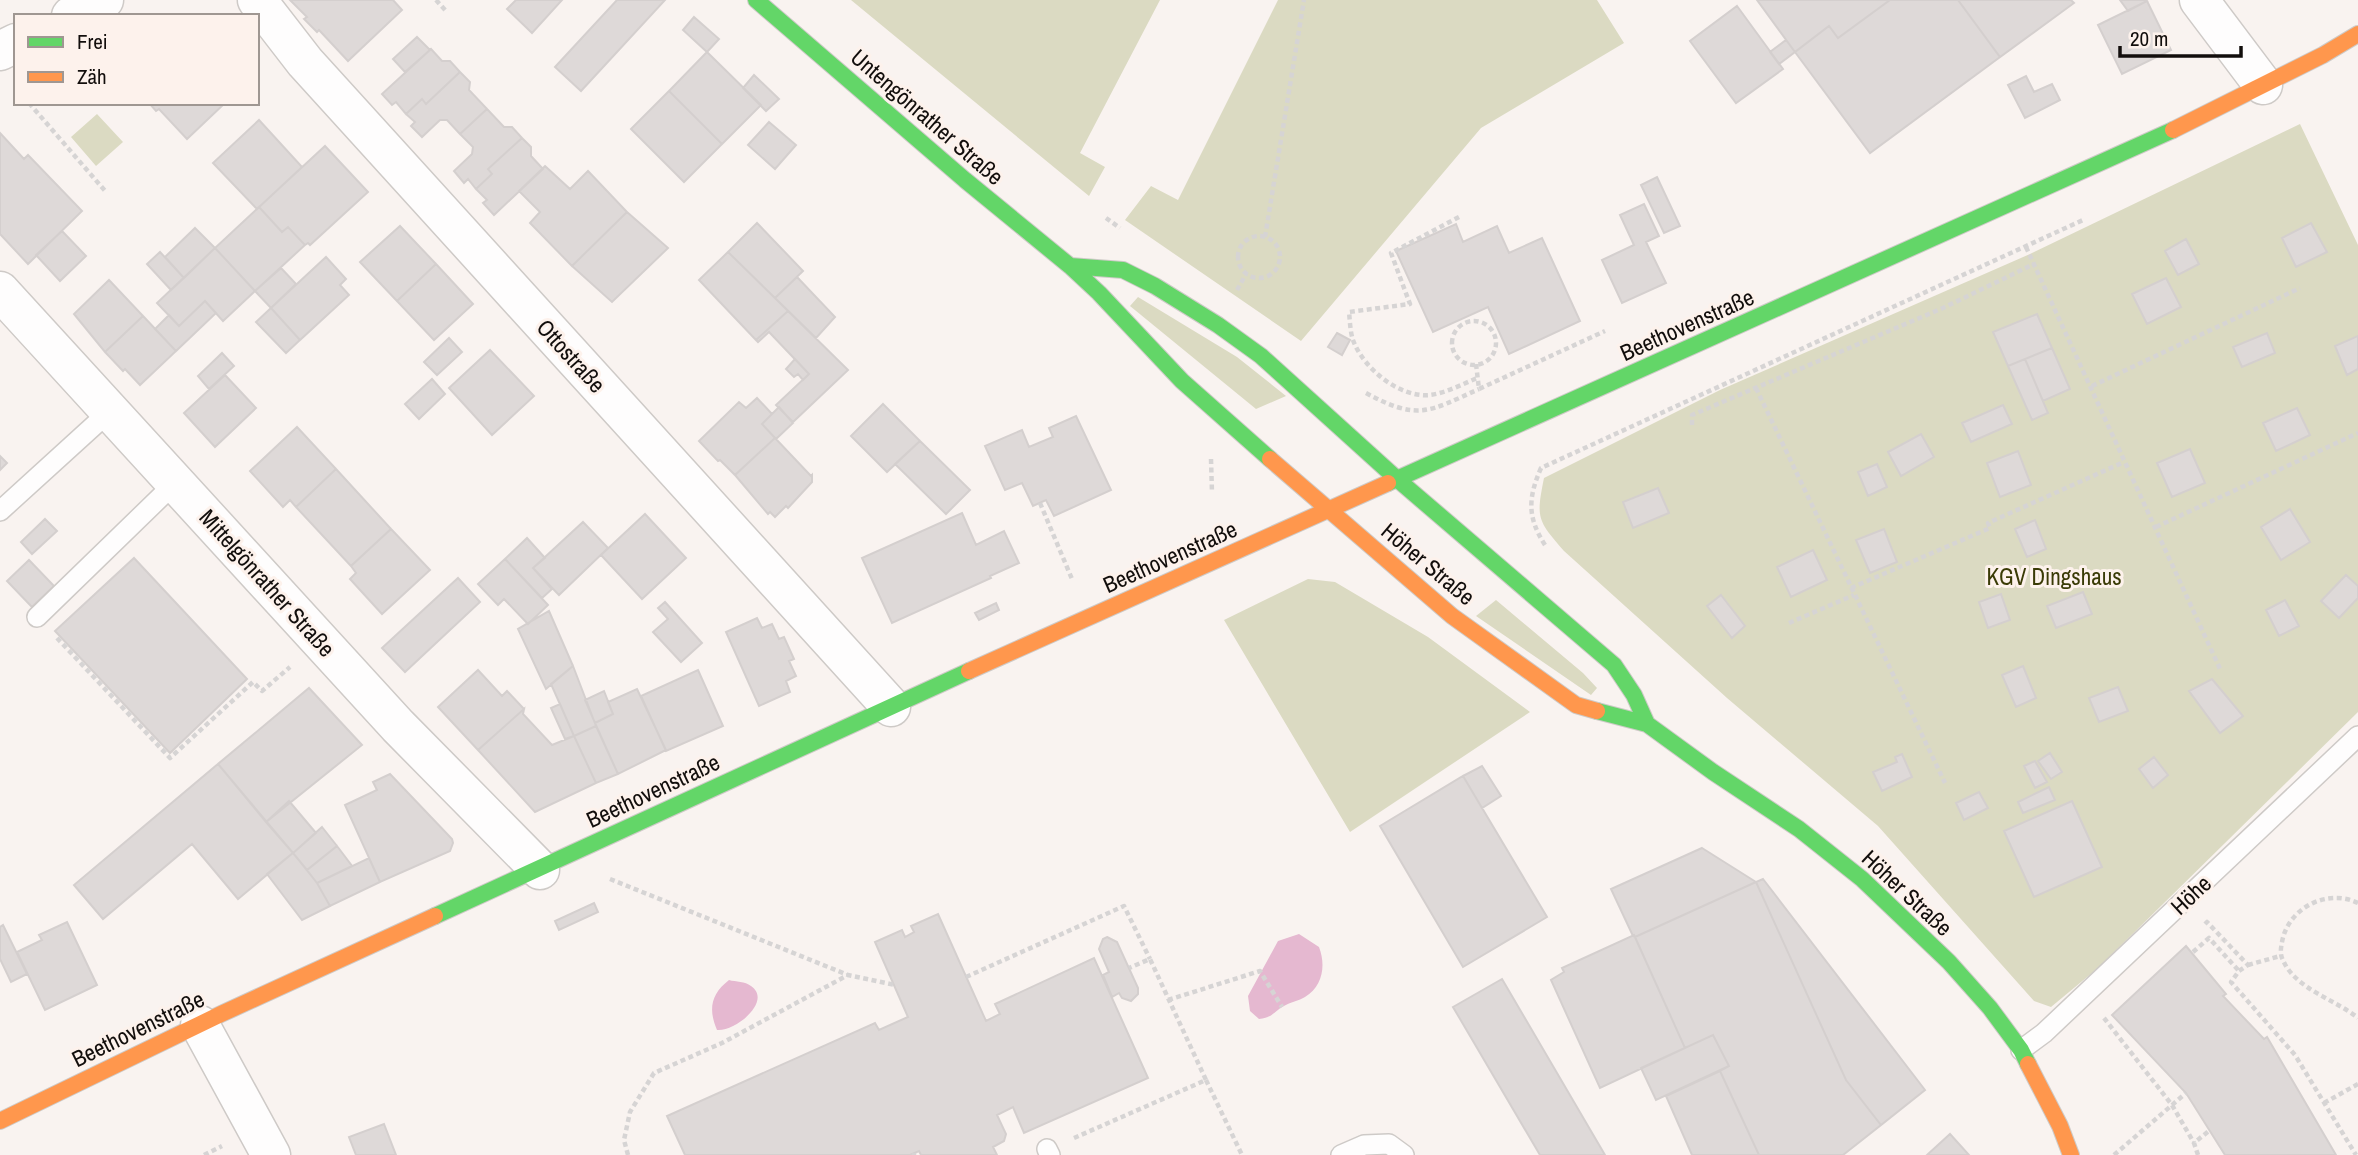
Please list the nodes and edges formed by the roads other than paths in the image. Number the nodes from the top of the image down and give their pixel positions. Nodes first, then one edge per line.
1 (104, 0) edge
2 (257, 0) edge
3 (756, 0) edge
4 (2199, 0) edge
5 (75, 14) edge
6 (2358, 33) edge
7 (2263, 85) junction
8 (1070, 266) junction
9 (0, 291) edge
10 (110, 411) junction
11 (1397, 479) junction
12 (175, 483) junction
13 (0, 510) edge
14 (1329, 511) junction
15 (37, 617) road end
16 (891, 707) junction
17 (1647, 724) junction
18 (2358, 736) edge
19 (540, 870) junction
20 (200, 1025) junction
21 (2021, 1050) junction
22 (0, 1121) edge
23 (271, 1155) edge
24 (1341, 1155) edge
25 (1404, 1155) edge
26 (2071, 1155) edge

1 - 5 street
2 - 16 street, Ottostraße
3 - 8 main road, Untengönrather Straße
4 - 7 street
6 - 7 main road, Beethovenstraße
7 - 11 main road, Beethovenstraße
8 - 11 main road
8 - 14 main road, Untengönrather Straße
9 - 10 street, Mittelgönrather Straße
10 - 12 street, Mittelgönrather Straße
10 - 13 lane
11 - 14 main road, Beethovenstraße
11 - 17 main road, Höher Straße
12 - 15 lane
12 - 19 street, Mittelgönrather Straße
14 - 16 main road, Beethovenstraße
14 - 17 main road, Höher Straße
16 - 19 main road, Beethovenstraße
17 - 21 main road, Höher Straße
18 - 21 lane, Höhe
19 - 20 main road, Beethovenstraße
20 - 22 main road, Beethovenstraße
20 - 23 street
21 - 26 main road, Höher Straße
24 - 25 lane

